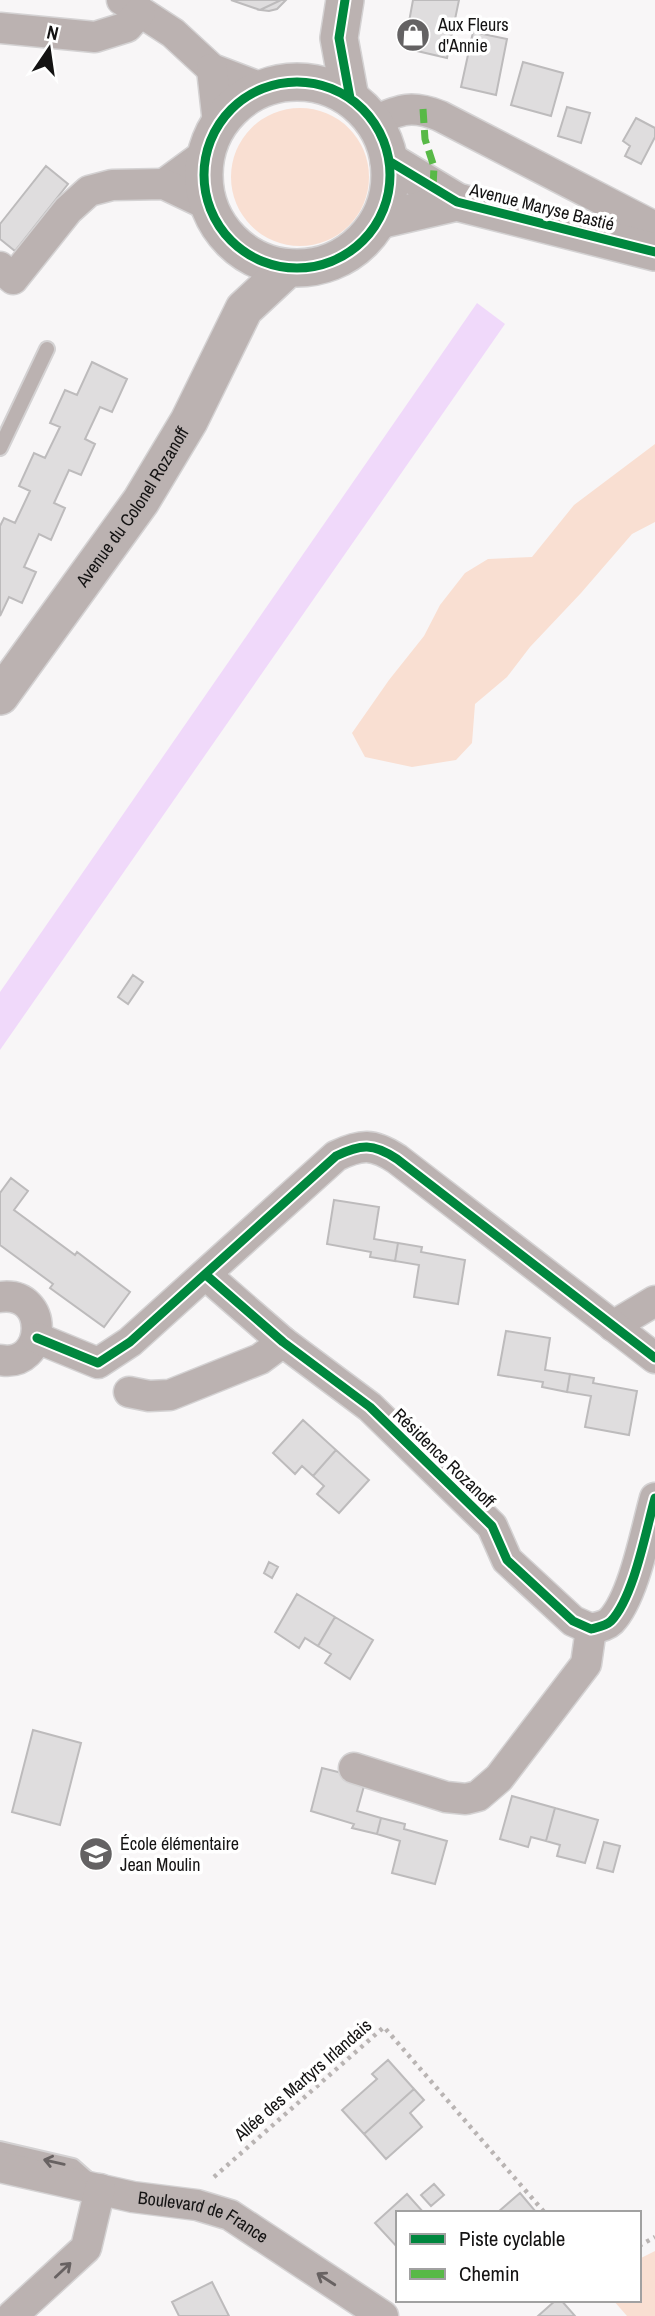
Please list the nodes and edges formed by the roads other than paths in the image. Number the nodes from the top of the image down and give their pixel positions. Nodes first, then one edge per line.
1 (345, 0) edge
2 (131, 6) edge
3 (0, 28) edge
4 (339, 38) junction
5 (212, 69) junction
6 (305, 81) junction
7 (262, 88) junction
8 (362, 109) junction
9 (211, 138) junction
10 (389, 161) junction
11 (164, 184) junction
12 (457, 202) junction
13 (208, 205) junction
14 (379, 220) junction
15 (655, 227) edge
16 (655, 252) edge
17 (244, 253) junction
18 (288, 268) junction
19 (7, 273) edge
20 (247, 306) junction
21 (47, 349) dead end
22 (0, 448) edge
23 (0, 696) edge
24 (206, 1275) junction
25 (0, 1297) edge
26 (655, 1301) edge
27 (613, 1326) junction
28 (37, 1338) junction
29 (283, 1342) junction
30 (655, 1358) edge
31 (0, 1360) edge
32 (129, 1392) dead end
33 (655, 1498) edge
34 (591, 1629) junction
35 (354, 1768) dead end
36 (0, 2149) edge
37 (0, 2166) edge
38 (100, 2189) junction
39 (12, 2316) edge
40 (383, 2316) edge

1 - 4 street
2 - 3 street
2 - 5 street
4 - 6 street
4 - 8 street
5 - 7 street
5 - 9 street
6 - 7 street
6 - 8 street
7 - 9 street
8 - 10 street
8 - 15 street, Avenue Maryse Bastié
9 - 11 street
9 - 13 street
10 - 12 street, Avenue Maryse Bastié
10 - 14 street
11 - 13 street
11 - 19 street
12 - 14 street, Avenue Maryse Bastié
12 - 16 street, Avenue Maryse Bastié
13 - 17 street
14 - 18 street
17 - 18 street
17 - 20 street
18 - 20 street, Avenue du Colonel Rozanoff
20 - 23 street, Avenue du Colonel Rozanoff
21 - 22 lane
24 - 27 street
24 - 28 street
24 - 29 street, Résidence Rozanoff
25 - 28 street
26 - 27 street
27 - 30 street
28 - 31 street
29 - 32 street
29 - 34 street, Résidence Rozanoff
33 - 34 street
34 - 35 street
38 -> 36 lane
37 - 38 street, Boulevard de France
39 -> 38 street
40 -> 38 street, Boulevard de France

